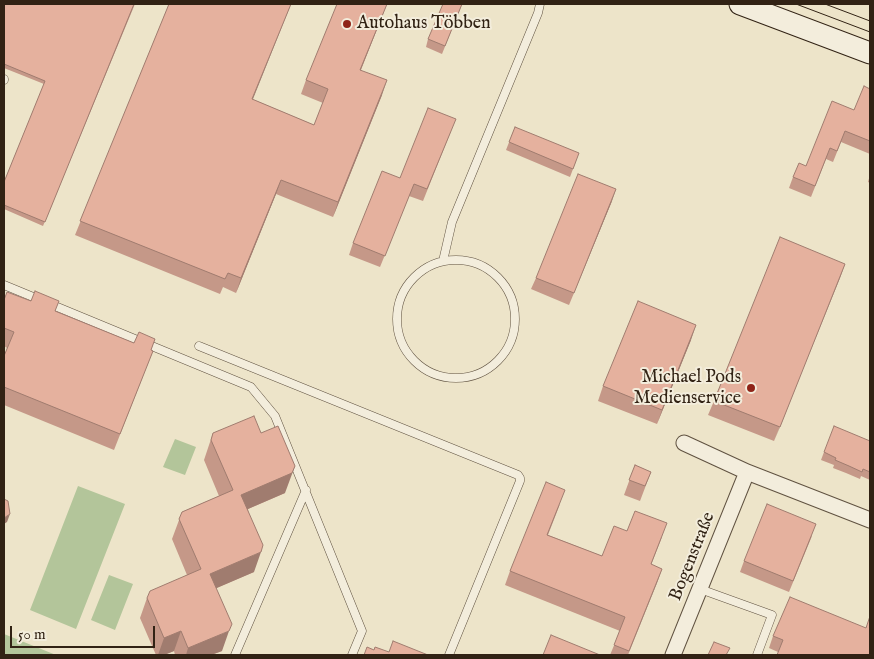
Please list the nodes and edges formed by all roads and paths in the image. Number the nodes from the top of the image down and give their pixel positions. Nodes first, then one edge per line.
1 (540, 4) edge
2 (740, 4) edge
3 (870, 53) edge
4 (443, 260) junction
5 (4, 285) edge
6 (199, 346) dead end
7 (684, 443) dead end
8 (747, 472) junction
9 (306, 490) junction
10 (870, 520) edge
11 (700, 589) junction
12 (235, 655) edge
13 (352, 655) edge
14 (449, 655) edge
15 (673, 655) edge
16 (757, 655) edge

1 - 4 lane
2 - 3 main road
4 - 4 lane
5 - 9 lane
6 - 14 lane
7 - 8 street
8 - 10 street
8 - 11 street, Bogenstraße
9 - 12 lane
9 - 13 lane
11 - 15 street, Bogenstraße
11 - 16 lane

